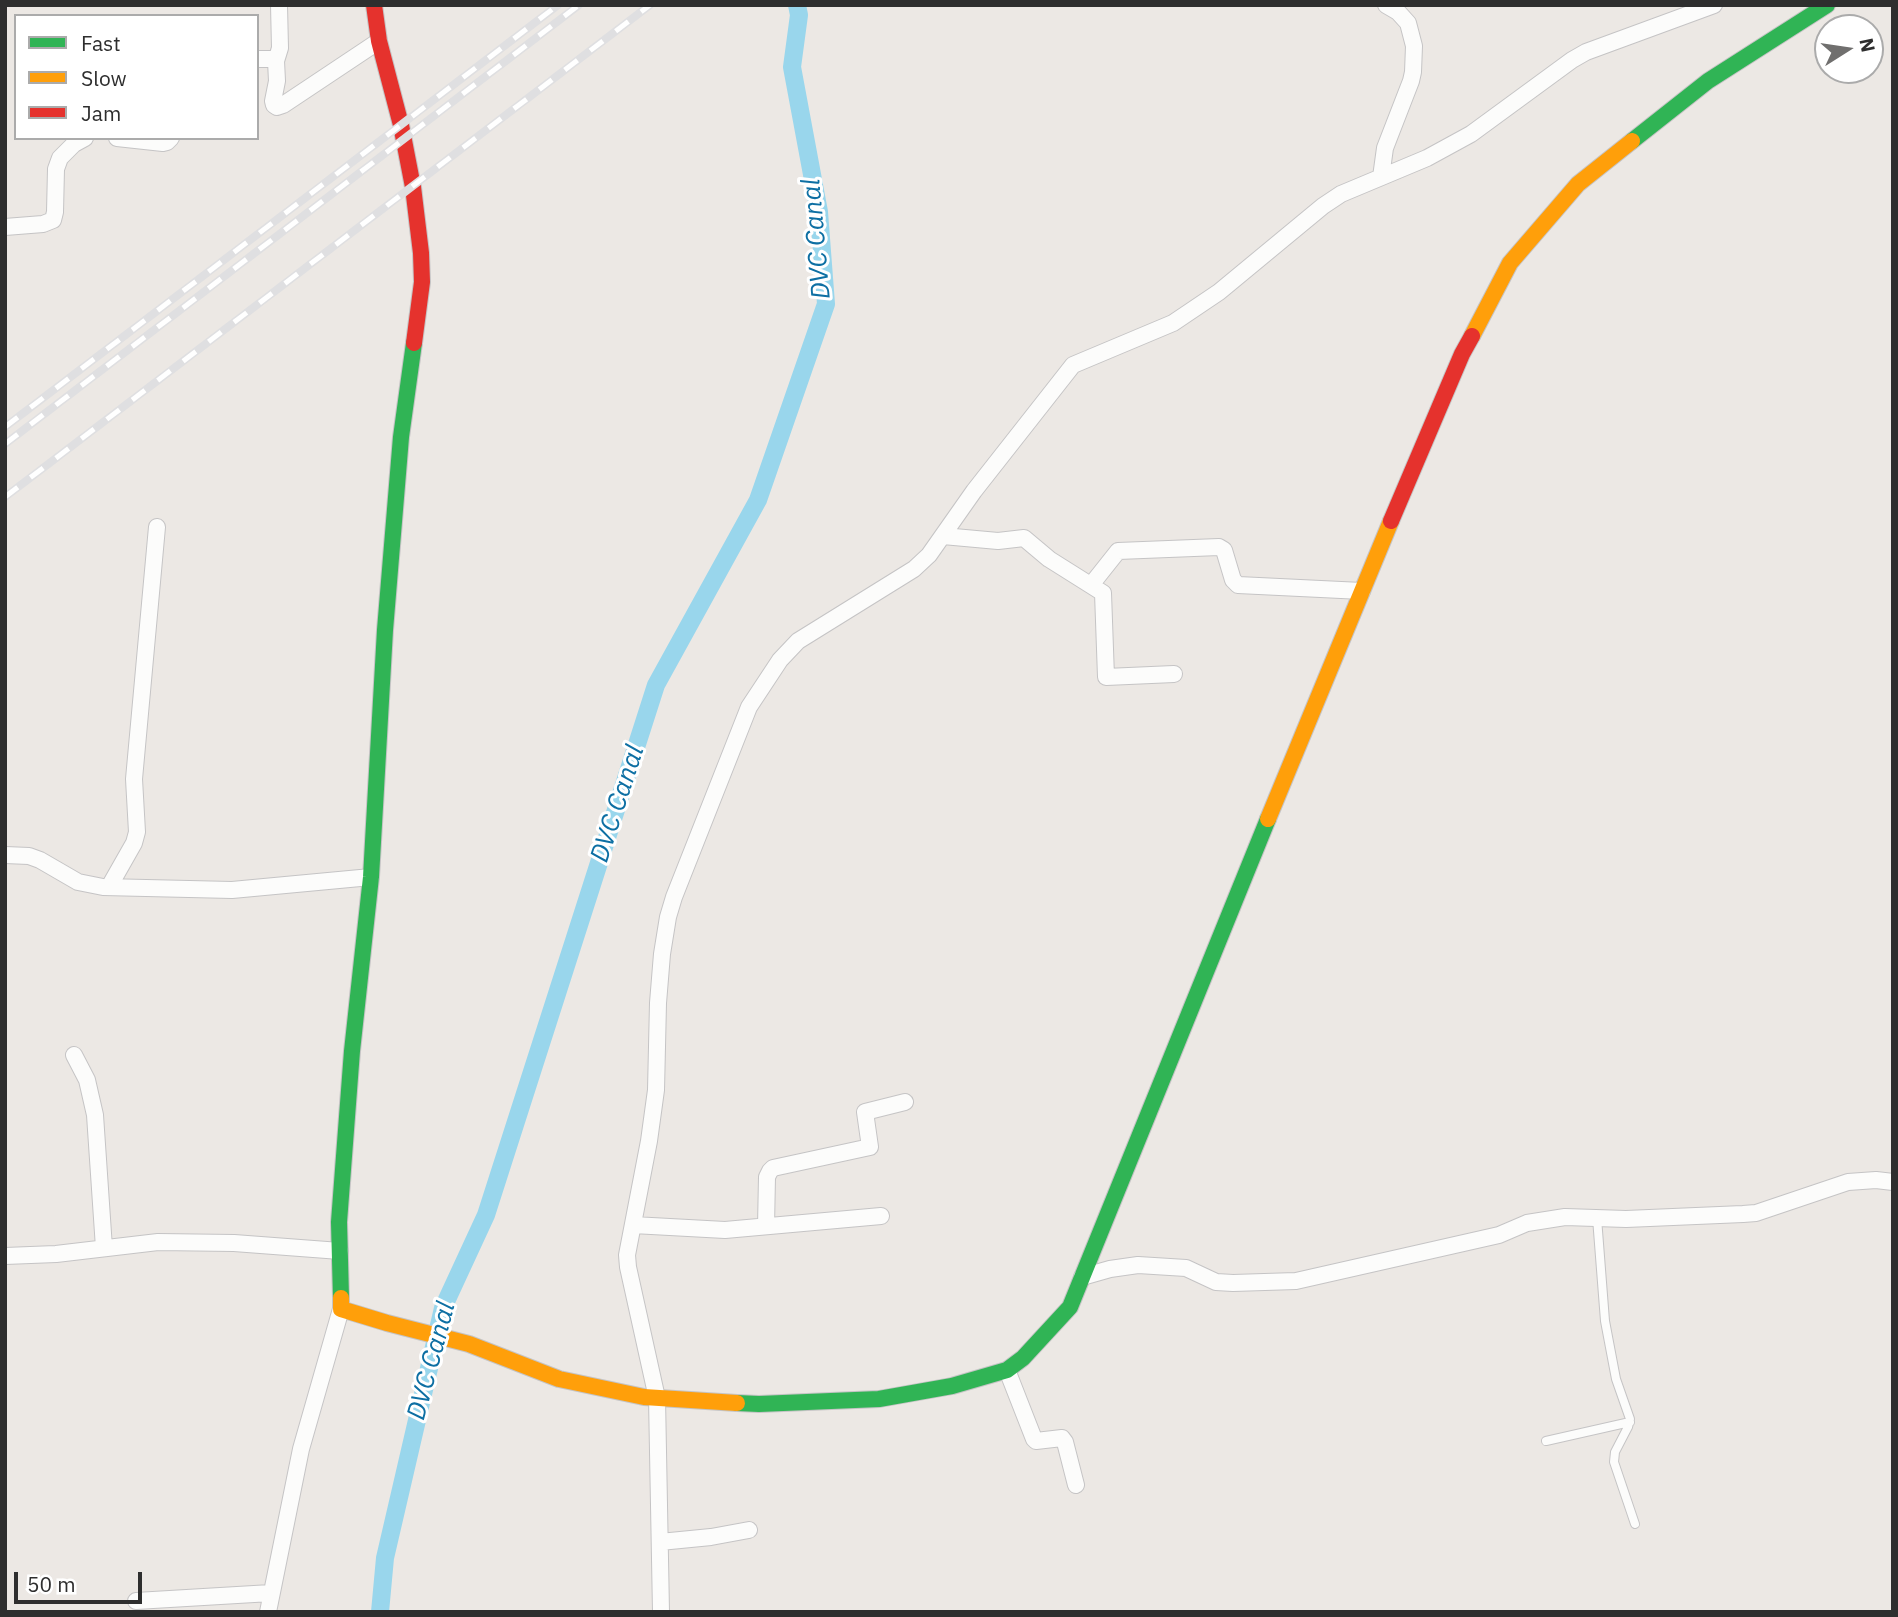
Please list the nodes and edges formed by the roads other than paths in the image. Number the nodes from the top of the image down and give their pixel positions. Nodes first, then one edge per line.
1 (279, 5) edge
2 (374, 5) edge
3 (1386, 5) edge
4 (1714, 5) edge
5 (1827, 5) edge
6 (379, 41) junction
7 (259, 59) edge
8 (276, 61) junction
9 (81, 140) edge
10 (135, 140) edge
11 (169, 140) edge
12 (1381, 177) junction
13 (5, 228) edge
14 (157, 527) dead end
15 (943, 536) junction
16 (1091, 584) junction
17 (1362, 591) junction
18 (1174, 674) dead end
19 (5, 855) edge
20 (371, 877) junction
21 (109, 887) junction
22 (74, 1055) dead end
23 (905, 1102) dead end
24 (1893, 1182) edge
25 (881, 1216) dead end
26 (1597, 1218) junction
27 (633, 1225) junction
28 (766, 1226) junction
29 (104, 1248) junction
30 (340, 1251) junction
31 (5, 1256) edge
32 (1082, 1277) junction
33 (341, 1309) junction
34 (1007, 1370) junction
35 (657, 1398) junction
36 (1630, 1422) junction
37 (1546, 1441) dead end
38 (1076, 1485) dead end
39 (1635, 1524) dead end
40 (749, 1530) dead end
41 (660, 1542) junction
42 (271, 1593) junction
43 (136, 1601) dead end
44 (268, 1612) edge
45 (662, 1612) edge

1 - 8 street
2 - 6 street
3 - 12 street
4 - 12 street
5 - 17 street
6 - 8 street
6 - 20 street
7 - 8 street
9 - 13 street
10 - 11 street
12 - 15 street
14 - 21 street
15 - 16 street
15 - 27 street
16 - 17 street
16 - 18 street
17 - 32 street
19 - 21 street
20 - 21 street
20 - 30 street
22 - 29 street
23 - 28 street
24 - 26 street
25 - 28 street
26 - 32 street
26 - 36 lane
27 - 28 street
27 - 35 street
29 - 30 street
29 - 31 street
30 - 33 street
32 - 34 street
33 - 35 street
33 - 42 street
34 - 35 street
34 - 38 street
35 - 41 street
36 - 37 lane
36 - 39 lane
40 - 41 street
41 - 45 street
42 - 43 street
42 - 44 street

